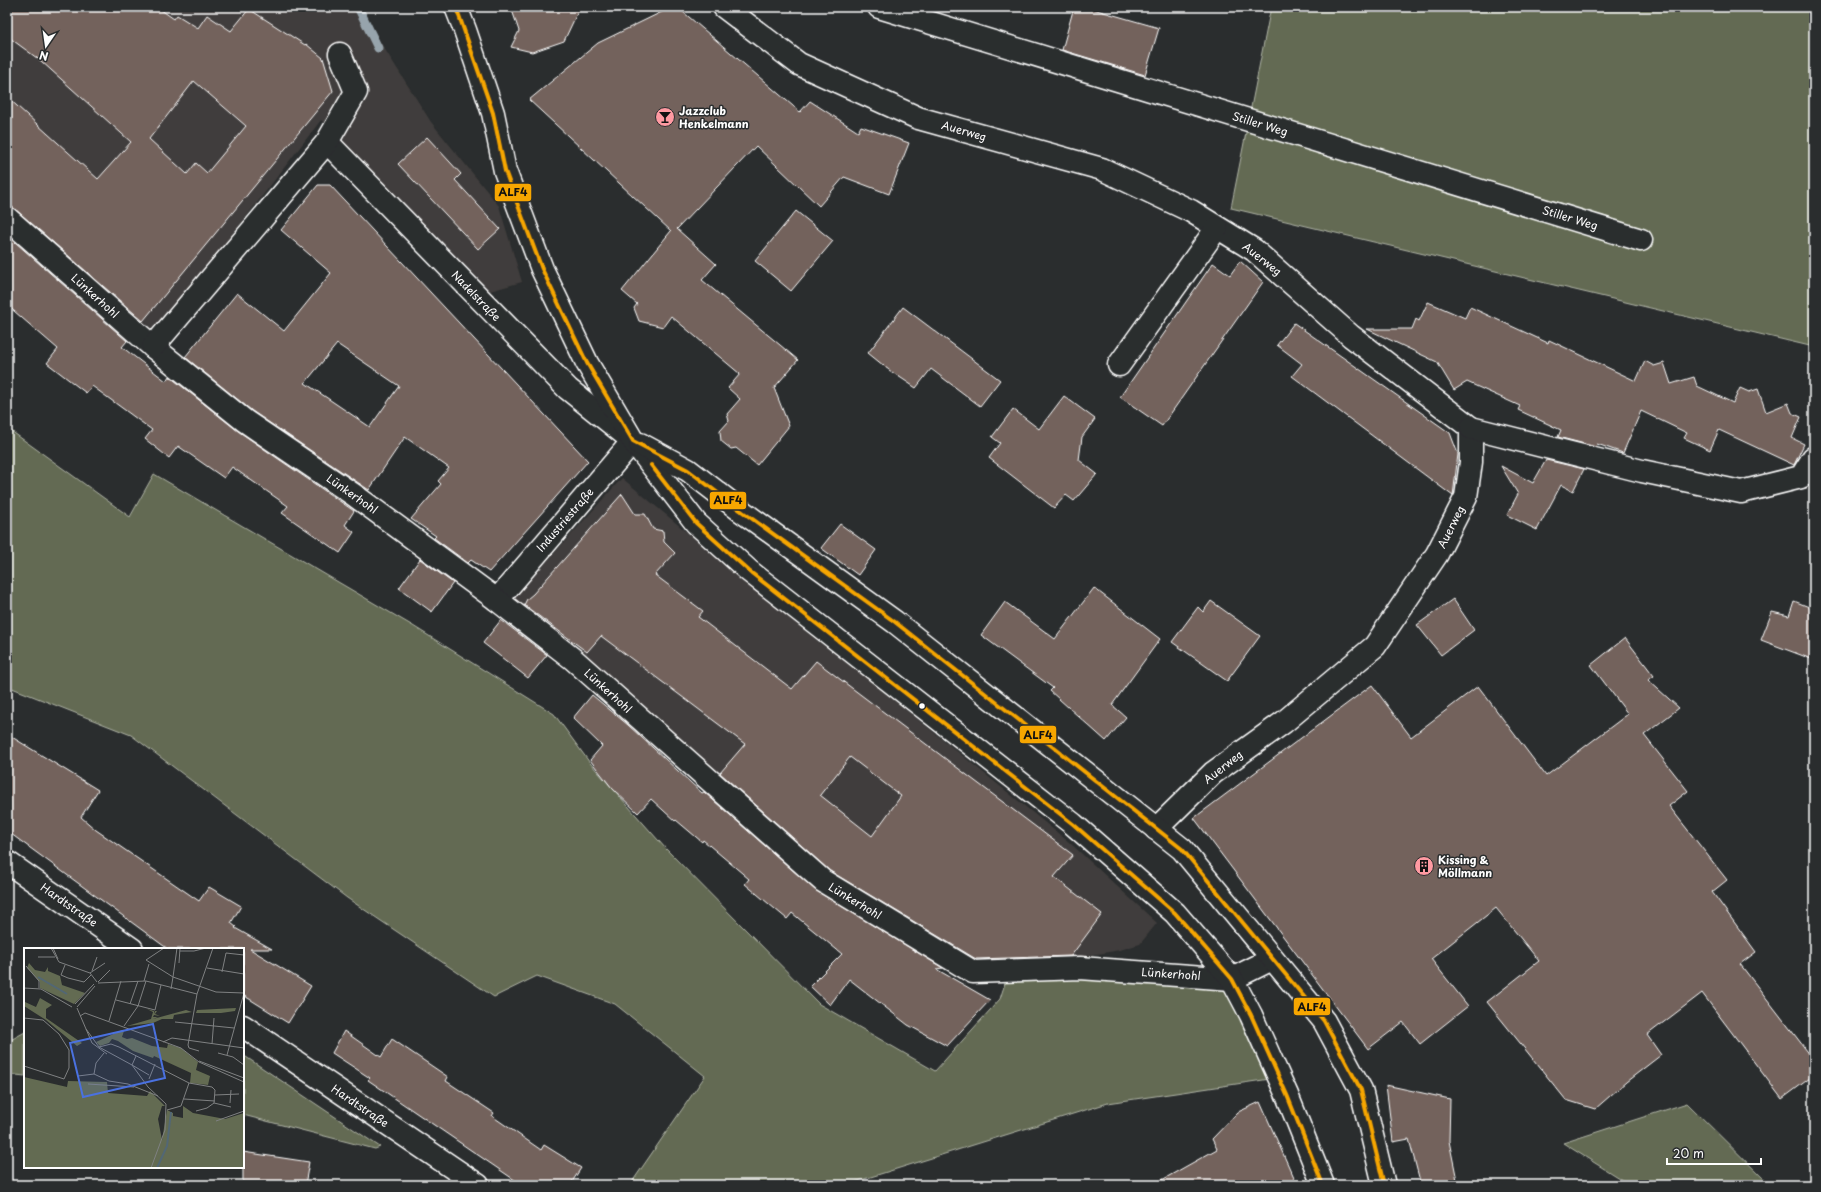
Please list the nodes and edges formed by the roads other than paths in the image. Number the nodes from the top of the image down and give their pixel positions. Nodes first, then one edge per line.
1 (456, 7) edge
2 (724, 7) edge
3 (879, 7) edge
4 (340, 54) dead end
5 (327, 142) junction
6 (7, 218) edge
7 (1217, 228) junction
8 (1642, 240) dead end
9 (153, 347) junction
10 (1119, 365) dead end
11 (1471, 428) junction
12 (633, 441) junction
13 (1813, 458) edge
14 (497, 600) junction
15 (1156, 829) junction
16 (7, 862) edge
17 (131, 948) edge
18 (1272, 959) junction
19 (1232, 979) junction
20 (244, 1027) edge
21 (478, 1185) edge
22 (1323, 1185) edge
23 (1384, 1185) edge

1 - 12 street
2 - 7 street, Auerweg
3 - 8 street, Stiller Weg
4 - 5 street
5 - 9 street
5 - 12 street, Nadelstraße
6 - 9 street, Lünkerhohl
7 - 10 street
7 - 11 street, Auerweg
9 - 14 street, Lünkerhohl
11 - 13 street
11 - 15 street, Auerweg
12 - 14 street, Industriestraße
12 - 15 street
12 - 19 street
14 - 19 street, Lünkerhohl
15 - 18 street
16 - 17 street, Hardtstraße
18 - 19 street
18 - 23 street
19 - 22 street
20 - 21 street, Hardtstraße

